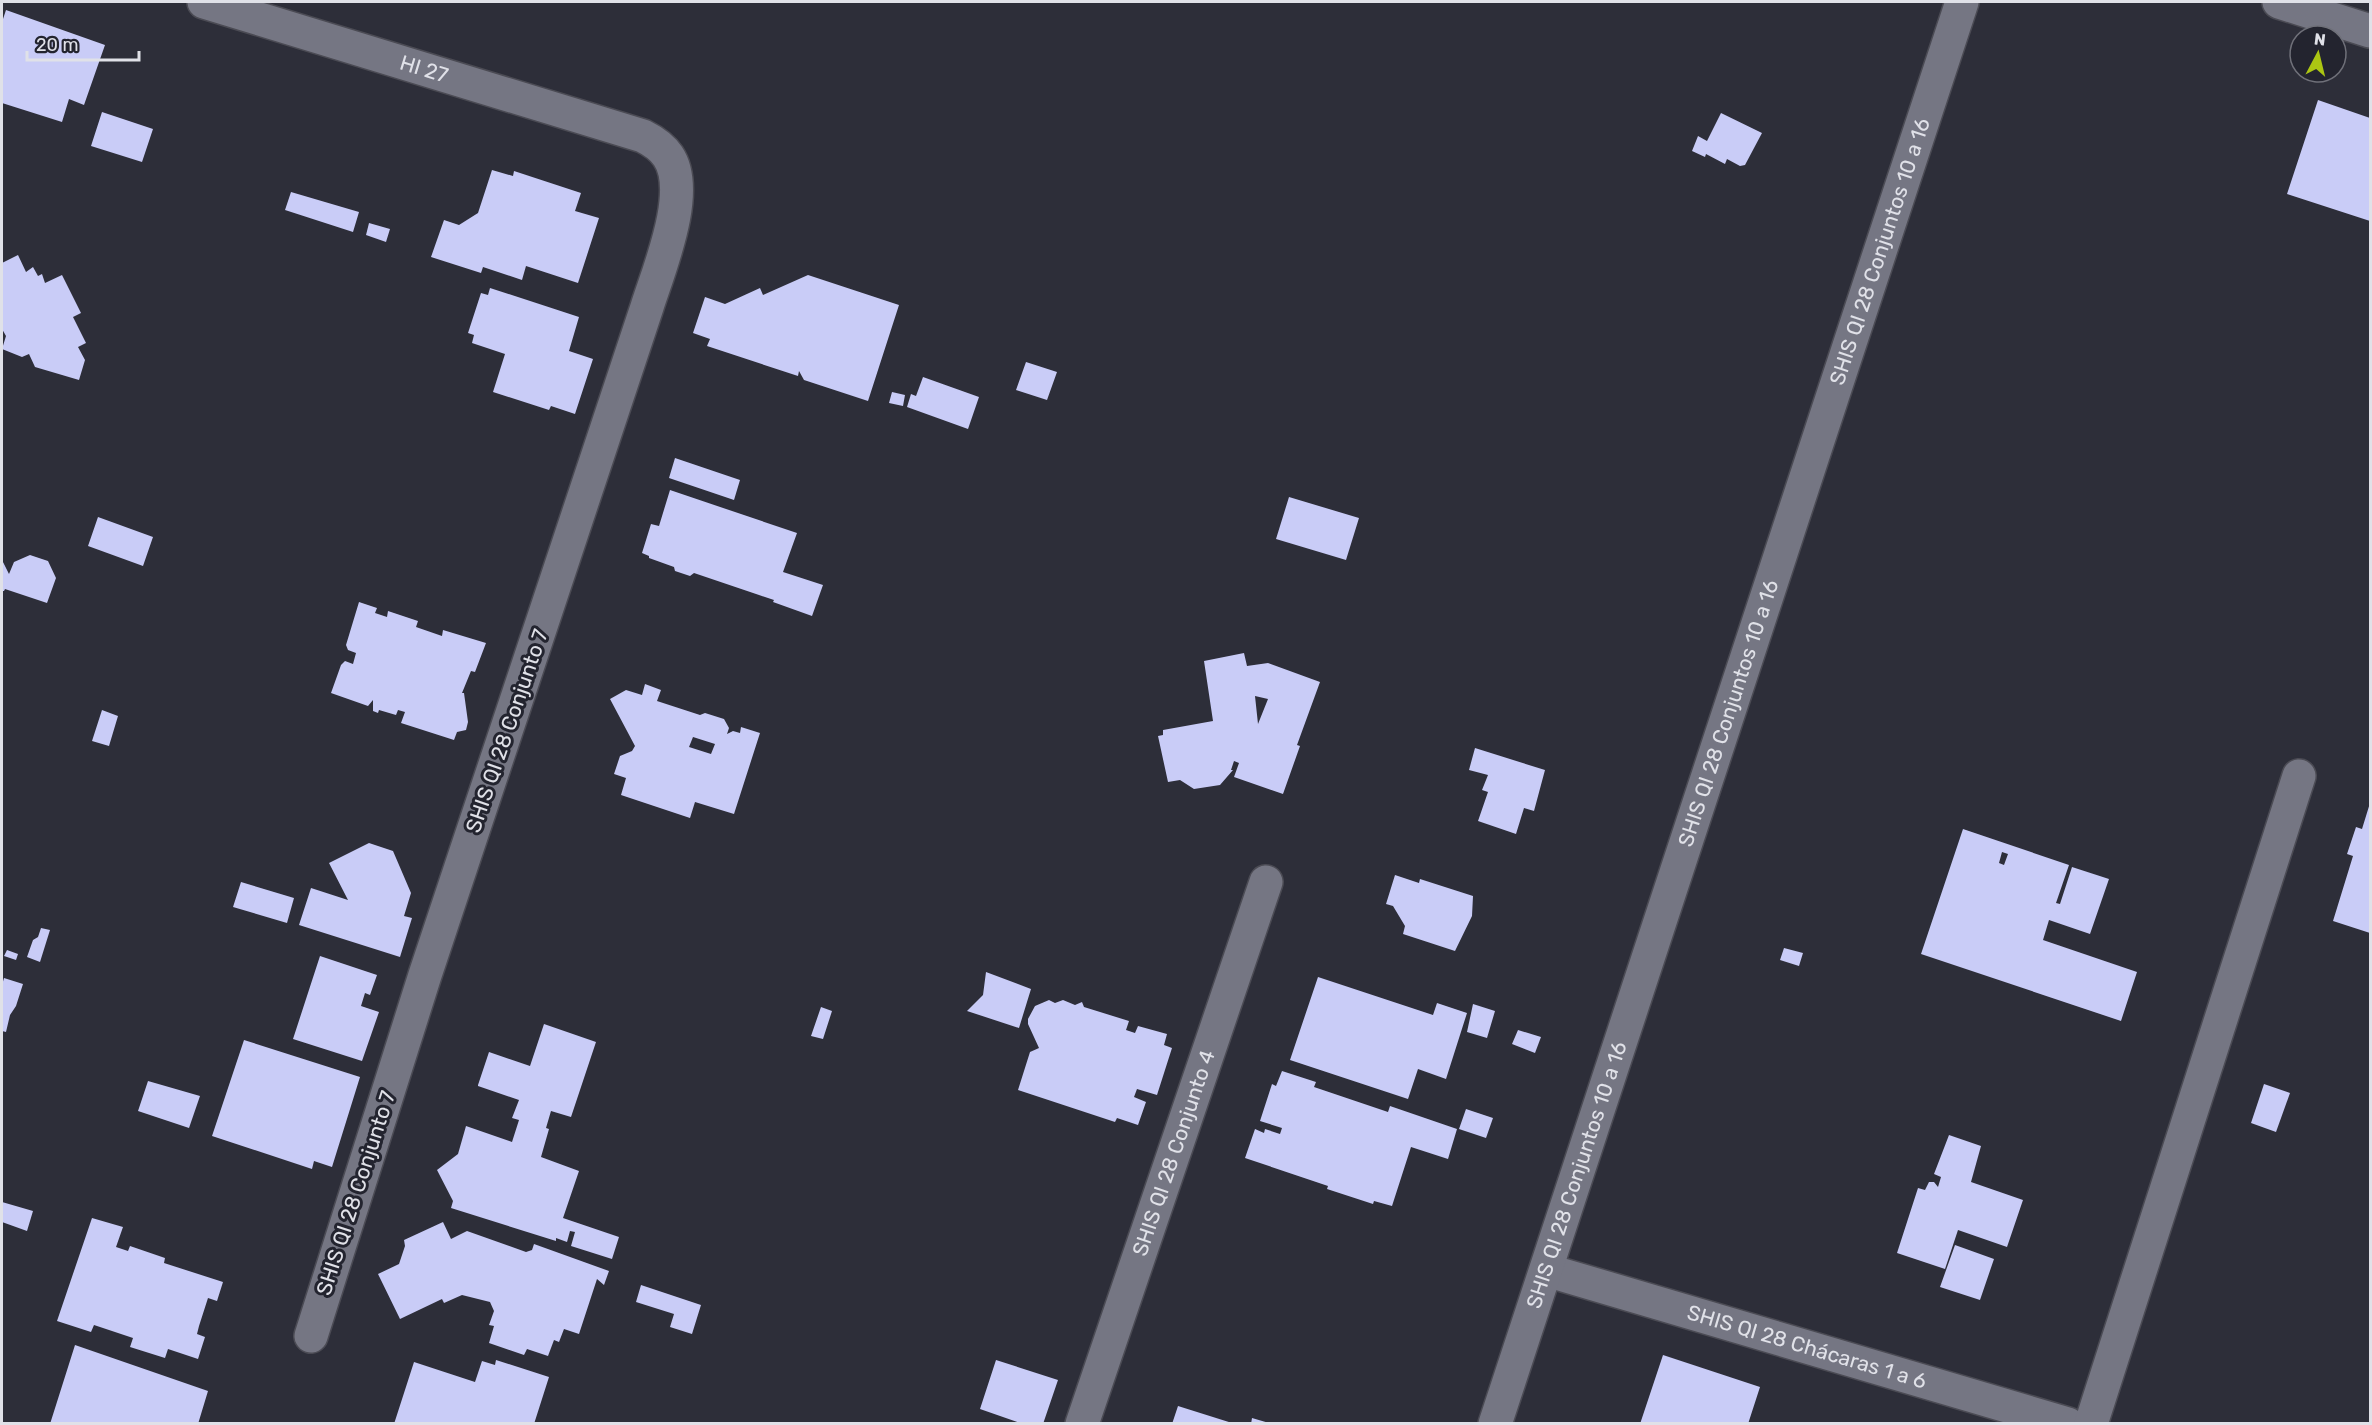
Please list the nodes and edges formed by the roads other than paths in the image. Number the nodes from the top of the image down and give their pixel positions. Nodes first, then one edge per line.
1 (204, 2) edge
2 (1962, 2) edge
3 (2279, 2) edge
4 (2370, 31) edge
5 (643, 136) joint
6 (2299, 776) dead end
7 (1266, 882) dead end
8 (1546, 1270) junction
9 (311, 1336) dead end
10 (1082, 1424) edge
11 (1495, 1424) edge
12 (2068, 1424) edge
13 (2091, 1424) edge

1 - 5 street, HI 27
2 - 8 street, SHIS QI 28 Conjuntos 10 a 16
3 - 4 street
5 - 9 street, SHIS QI 28 Conjunto 7
6 - 13 street
7 - 10 street, SHIS QI 28 Conjunto 4
8 - 11 street, SHIS QI 28 Conjuntos 10 a 16
8 - 12 street, SHIS QI 28 Chácaras 1 a 6

